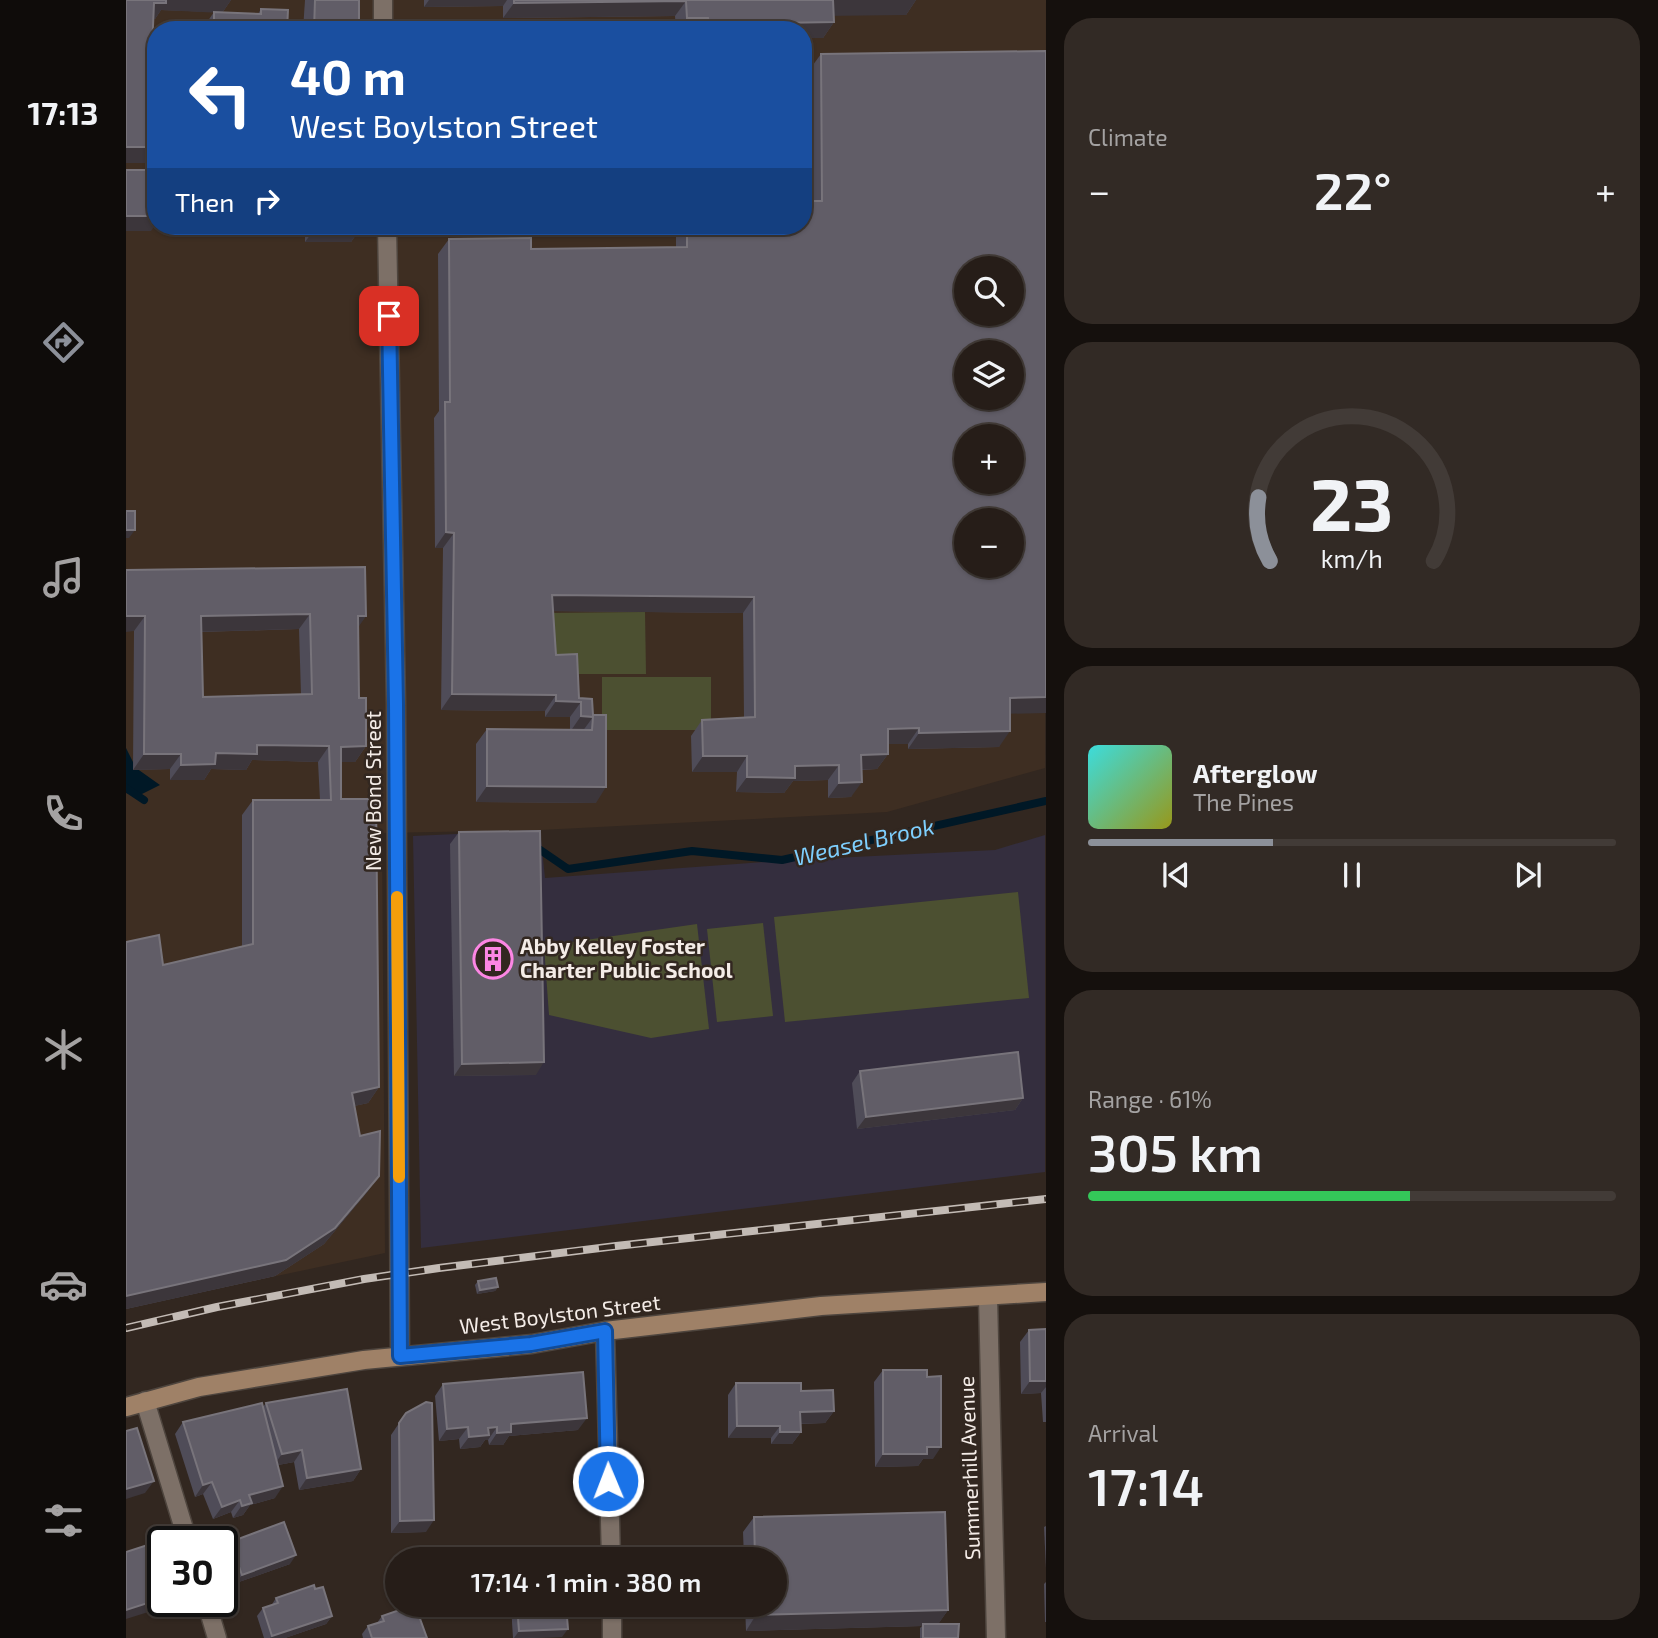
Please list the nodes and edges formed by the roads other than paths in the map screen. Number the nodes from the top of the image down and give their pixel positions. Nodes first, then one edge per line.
1 (383, 0) edge
2 (383, 21) edge
3 (387, 235) edge
4 (1045, 1292) edge
5 (988, 1297) junction
6 (605, 1331) junction
7 (400, 1356) junction
8 (145, 1401) junction
9 (126, 1407) edge
10 (183, 1526) edge
11 (611, 1547) edge
12 (211, 1617) edge
13 (612, 1617) edge
14 (217, 1638) edge
15 (612, 1638) edge
16 (996, 1638) edge

1 - 2 street
3 - 7 street, New Bond Street
4 - 5 main road, West Boylston Street
5 - 6 main road, West Boylston Street
5 - 16 street, Summerhill Avenue
6 - 7 main road, West Boylston Street
6 - 11 street
7 - 8 main road, West Boylston Street
8 - 9 main road, West Boylston Street
8 - 10 street
12 - 14 street
13 - 15 street

